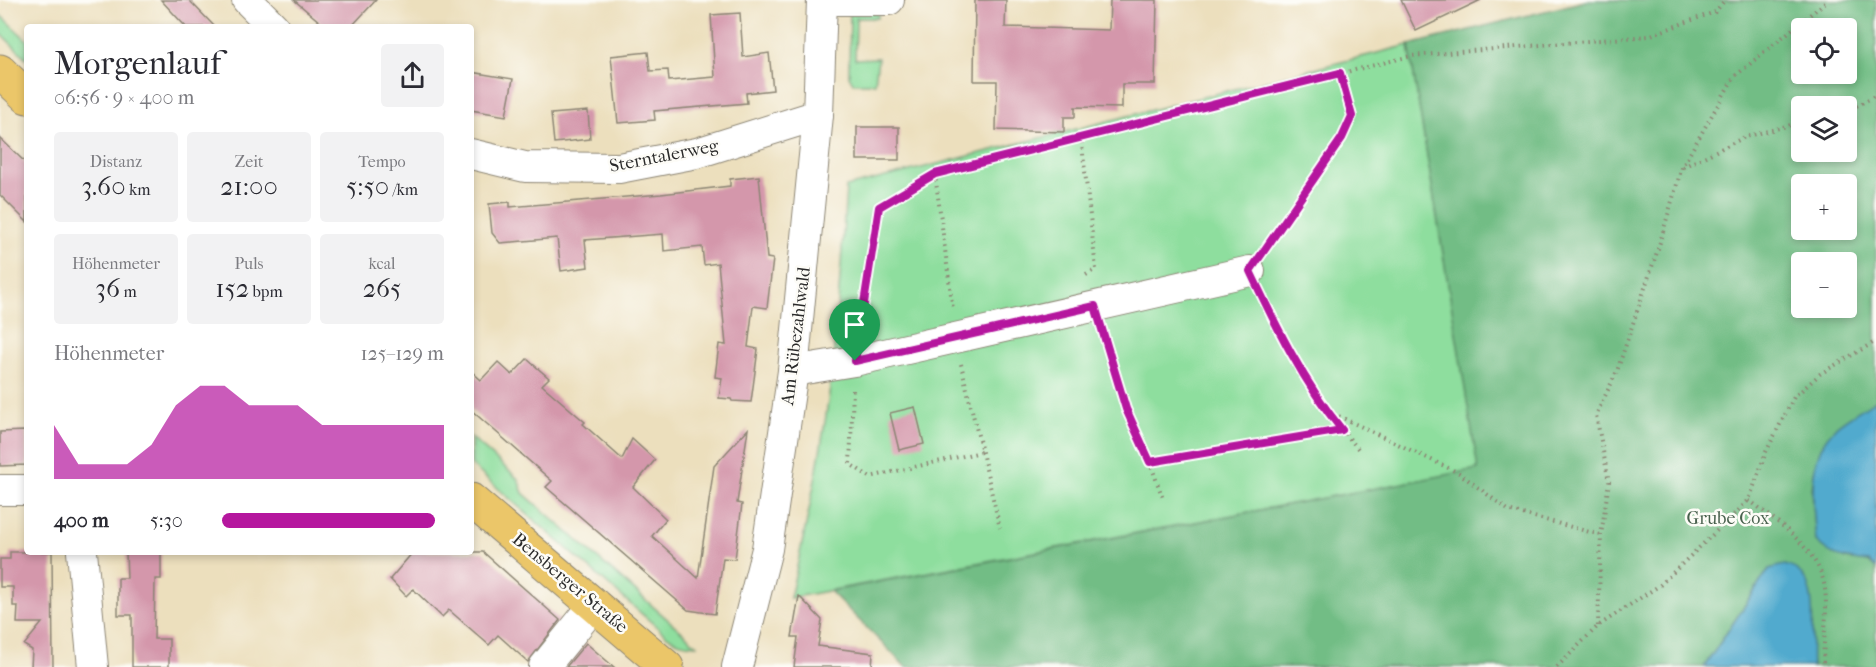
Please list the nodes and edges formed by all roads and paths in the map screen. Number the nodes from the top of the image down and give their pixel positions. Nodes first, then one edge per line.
1 (247, 0) edge
2 (822, 0) edge
3 (889, 0) edge
4 (1725, 0) edge
5 (1828, 0) edge
6 (271, 24) edge
7 (0, 71) edge
8 (1340, 73) junction
9 (24, 95) edge
10 (1876, 95) edge
11 (1857, 106) edge
12 (818, 115) junction
13 (1791, 125) edge
14 (1081, 136) junction
15 (474, 155) edge
16 (1682, 167) junction
17 (935, 174) junction
18 (1250, 271) junction
19 (1095, 306) junction
20 (955, 338) junction
21 (1876, 341) edge
22 (855, 361) junction
23 (793, 371) junction
24 (1326, 410) junction
25 (1342, 430) junction
26 (1359, 450) dead end
27 (981, 452) junction
28 (1150, 462) junction
29 (0, 490) edge
30 (24, 490) edge
31 (1163, 499) dead end
32 (1749, 500) junction
33 (474, 503) edge
34 (1000, 528) dead end
35 (1601, 535) junction
36 (82, 555) edge
37 (595, 604) junction
38 (1598, 626) junction
39 (93, 667) edge
40 (544, 667) edge
41 (667, 667) edge
42 (737, 667) edge
43 (1557, 667) edge
44 (1823, 667) edge

1 - 6 street
2 - 3 street
2 - 12 street, Am Rübezahlwald
4 - 8 path
5 - 16 path
7 - 9 main road
8 - 14 path
8 - 18 path
10 - 11 path
12 - 15 street, Sterntalerweg
12 - 23 street, Am Rübezahlwald
13 - 16 path
14 - 17 path
14 - 19 path
16 - 35 path
17 - 20 path
17 - 22 path
18 - 19 street
18 - 24 path
19 - 20 street
19 - 28 path
20 - 22 street
20 - 27 path
21 - 32 path
22 - 23 street
22 - 27 path
23 - 42 street, Am Rübezahlwald
24 - 25 path
24 - 35 path
25 - 26 path
25 - 28 path
27 - 34 path
28 - 31 path
29 - 30 street
32 - 38 path
32 - 44 path
33 - 37 main road, Bensberger Straße
35 - 38 path
36 - 39 street
37 - 40 street
37 - 41 main road, Bensberger Straße
38 - 43 path

